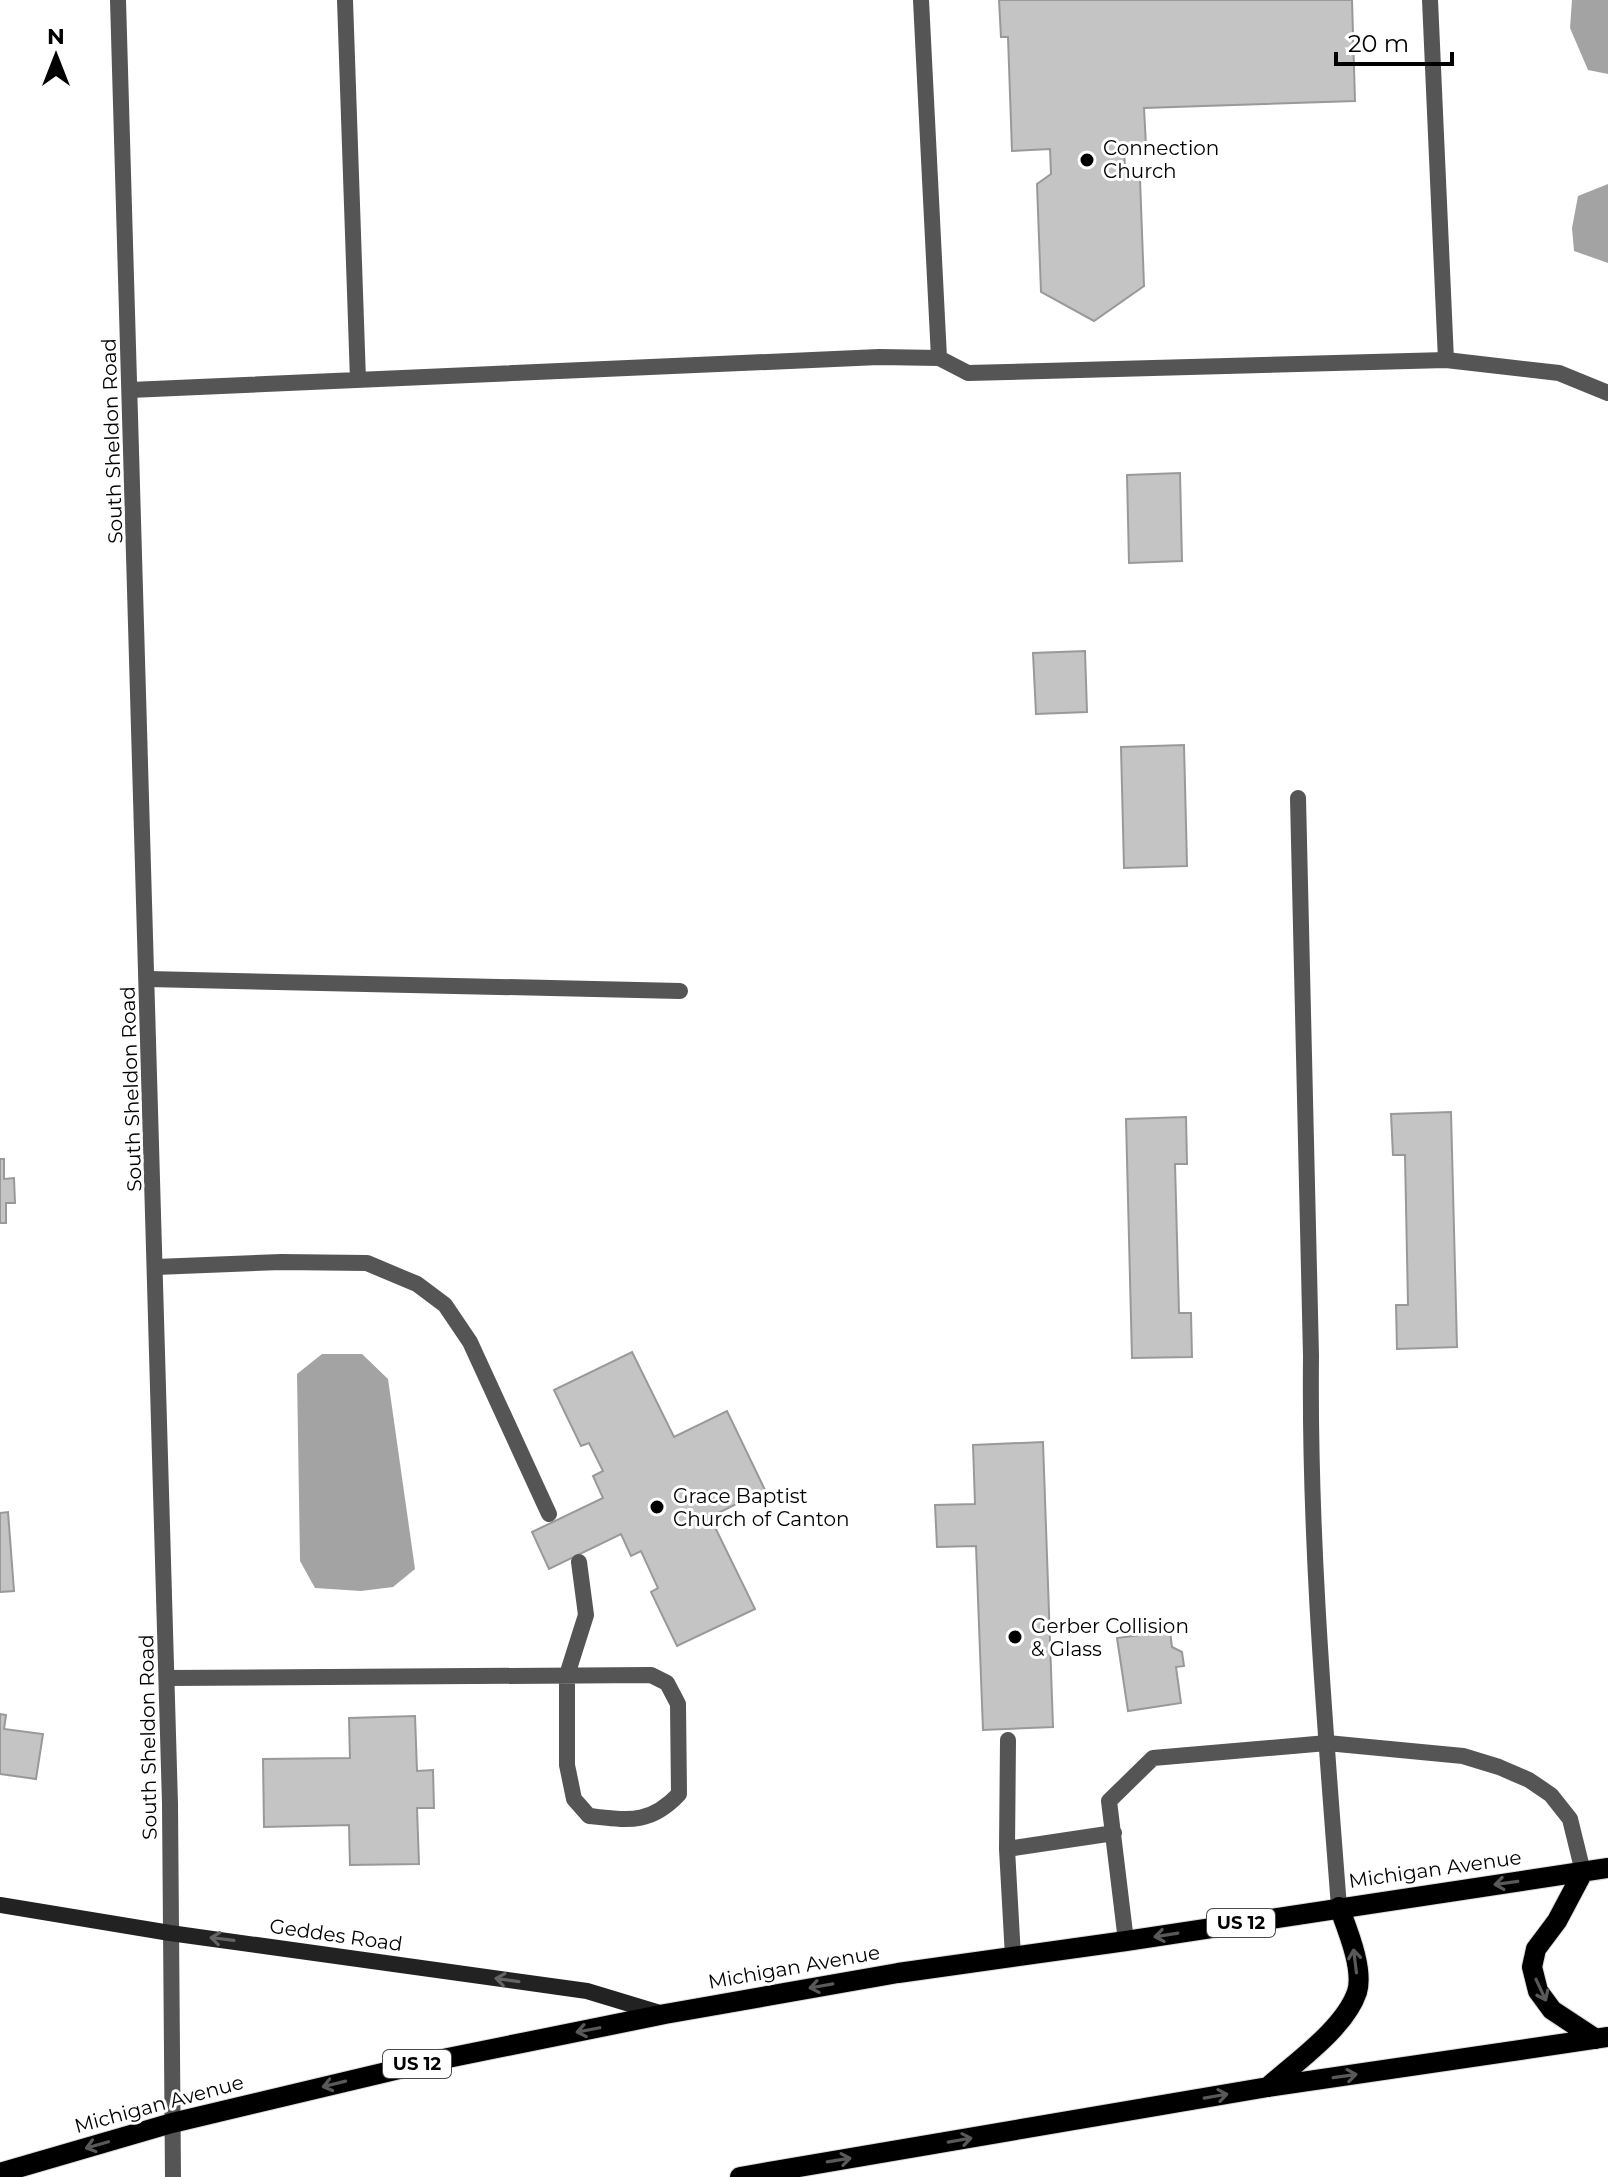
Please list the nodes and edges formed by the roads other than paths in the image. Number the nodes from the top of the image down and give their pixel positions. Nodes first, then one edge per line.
1 (118, 0) edge
2 (345, 0) edge
3 (921, 0) edge
4 (1430, 0) edge
5 (939, 358) junction
6 (1446, 360) junction
7 (358, 380) junction
8 (130, 390) junction
9 (1608, 393) edge
10 (1298, 798) dead end
11 (148, 979) junction
12 (680, 991) dead end
13 (156, 1267) junction
14 (549, 1514) dead end
15 (579, 1562) dead end
16 (567, 1675) junction
17 (167, 1678) junction
18 (1008, 1740) dead end
19 (1327, 1743) junction
20 (1114, 1833) junction
21 (1007, 1849) junction
22 (1608, 1868) edge
23 (1583, 1872) junction
24 (0, 1905) edge
25 (1339, 1907) junction
26 (170, 1933) junction
27 (1126, 1941) junction
28 (1013, 1957) junction
29 (665, 2014) junction
30 (1602, 2038) edge
31 (1268, 2087) junction
32 (172, 2123) junction
33 (0, 2173) edge
34 (173, 2177) edge
35 (740, 2177) edge

1 - 8 street, South Sheldon Road
2 - 7 street
3 - 5 street
4 - 6 street
5 - 6 street
5 - 7 street
6 - 9 street
7 - 8 street
8 - 11 street, South Sheldon Road
10 - 19 street
11 - 12 street
11 - 13 street, South Sheldon Road
13 - 14 street
13 - 17 street, South Sheldon Road
15 - 16 street
16 - 16 street
16 - 17 street
17 - 26 street, South Sheldon Road
18 - 21 street
19 - 20 street
19 - 23 street
19 - 25 street
20 - 21 street
20 - 27 street
21 - 28 street
22 - 23 main road, Michigan Avenue / US 12
23 -> 25 main road, Michigan Avenue / US 12
23 -> 30 main road
24 - 26 main road, Geddes Road
25 -> 27 main road, Michigan Avenue / US 12
31 -> 25 main road
29 -> 26 main road, Geddes Road
26 - 32 street, South Sheldon Road
27 - 28 main road, Michigan Avenue / US 12
28 -> 29 main road, Michigan Avenue / US 12
29 -> 32 main road, Michigan Avenue / US 12
31 -> 30 main road
35 -> 31 main road
32 -> 33 main road, Michigan Avenue / US 12
32 - 34 street, South Sheldon Road

